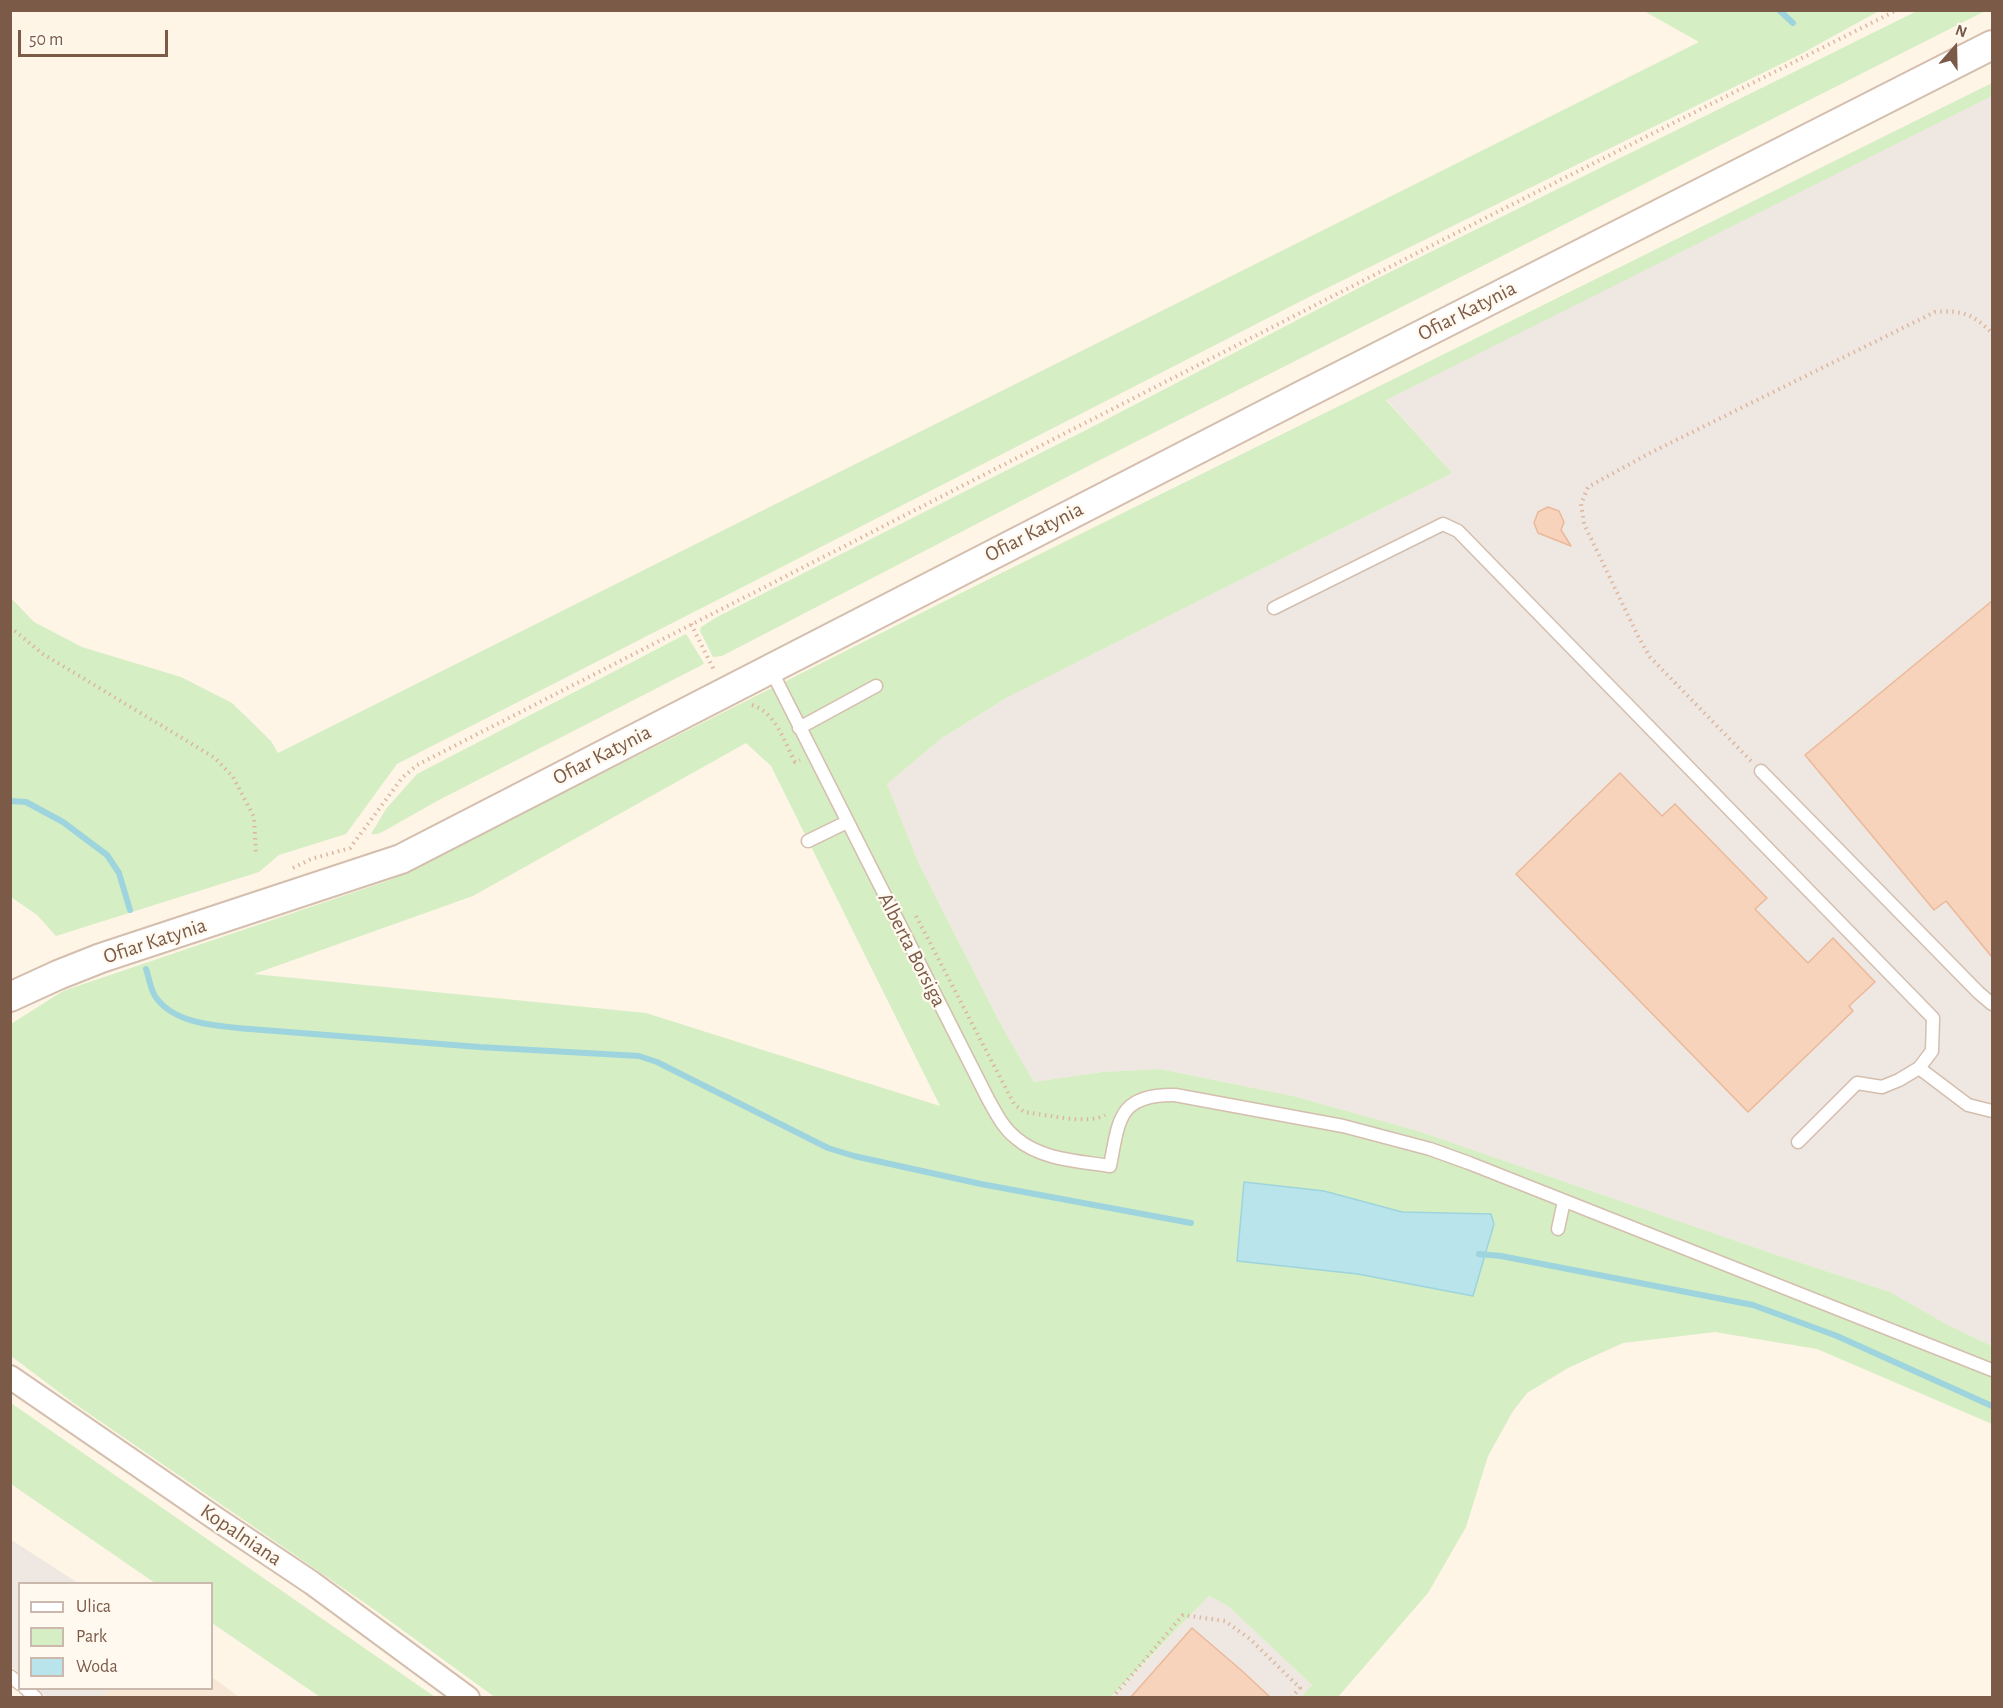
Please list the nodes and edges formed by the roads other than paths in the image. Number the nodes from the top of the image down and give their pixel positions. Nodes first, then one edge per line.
1 (1992, 45) edge
2 (1274, 608) dead end
3 (770, 668) junction
4 (876, 686) dead end
5 (799, 729) junction
6 (1761, 771) road end
7 (847, 822) junction
8 (808, 841) dead end
9 (10, 997) edge
10 (1992, 1004) edge
11 (1919, 1068) junction
12 (1992, 1111) edge
13 (1798, 1142) dead end
14 (1564, 1201) junction
15 (1558, 1229) dead end
16 (1992, 1370) edge
17 (10, 1377) edge
18 (468, 1698) edge

1 - 3 street, Ofiar Katynia
2 - 11 lane
3 - 5 lane, Alberta Borsiga
3 - 9 street, Ofiar Katynia
4 - 5 lane
5 - 7 lane, Alberta Borsiga
6 - 10 lane
7 - 8 lane
7 - 14 lane, Alberta Borsiga
11 - 12 lane
11 - 13 lane
14 - 15 lane
14 - 16 lane
17 - 18 street, Kopalniana

